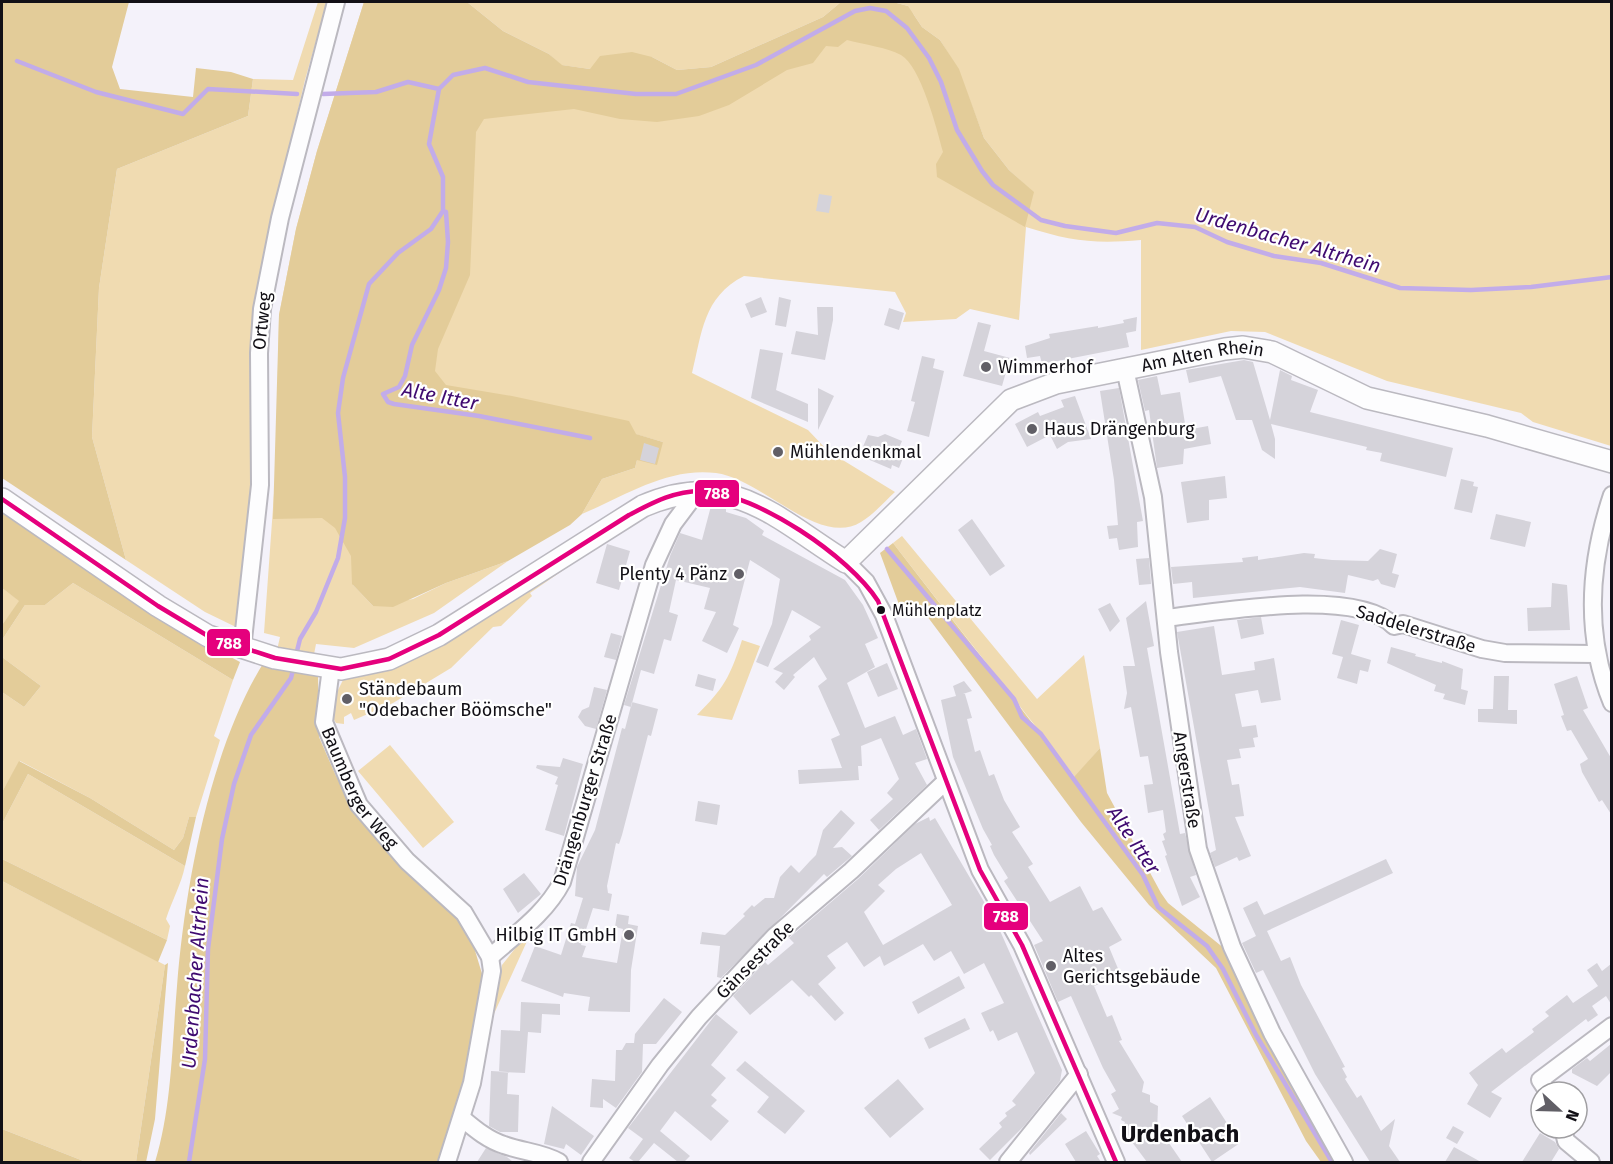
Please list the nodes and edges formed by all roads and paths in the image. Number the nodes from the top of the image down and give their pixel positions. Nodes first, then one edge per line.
1 (336, 2) edge
2 (1125, 369) junction
3 (1611, 462) edge
4 (693, 491) junction
5 (1611, 495) edge
6 (2, 499) edge
7 (846, 562) junction
8 (1166, 618) junction
9 (242, 649) junction
10 (1595, 654) junction
11 (325, 667) junction
12 (1611, 703) edge
13 (946, 782) junction
14 (490, 957) junction
15 (1611, 1026) edge
16 (1079, 1074) junction
17 (1539, 1080) edge
18 (463, 1119) junction
19 (1566, 1140) edge
20 (447, 1162) edge
21 (559, 1162) edge
22 (591, 1162) edge
23 (1008, 1162) edge
24 (1116, 1162) edge
25 (1344, 1162) edge
26 (1591, 1162) edge

1 - 9 street, Ortweg
2 - 3 street, Am Alten Rhein
2 - 7 street, Am Alten Rhein
2 - 8 street, Angerstraße
4 - 7 street
4 - 11 street
4 - 14 street, Drängenburger Straße
5 - 10 street
6 - 9 street
7 - 13 street
8 - 10 street, Saddelerstraße
8 - 25 street, Angerstraße
9 - 11 street
10 - 12 street
11 - 14 street, Baumberger Weg
13 - 16 street
13 - 22 street, Gänsestraße
14 - 18 street
15 - 17 street
16 - 23 street
16 - 24 street
18 - 20 street
18 - 21 street
19 - 26 street

